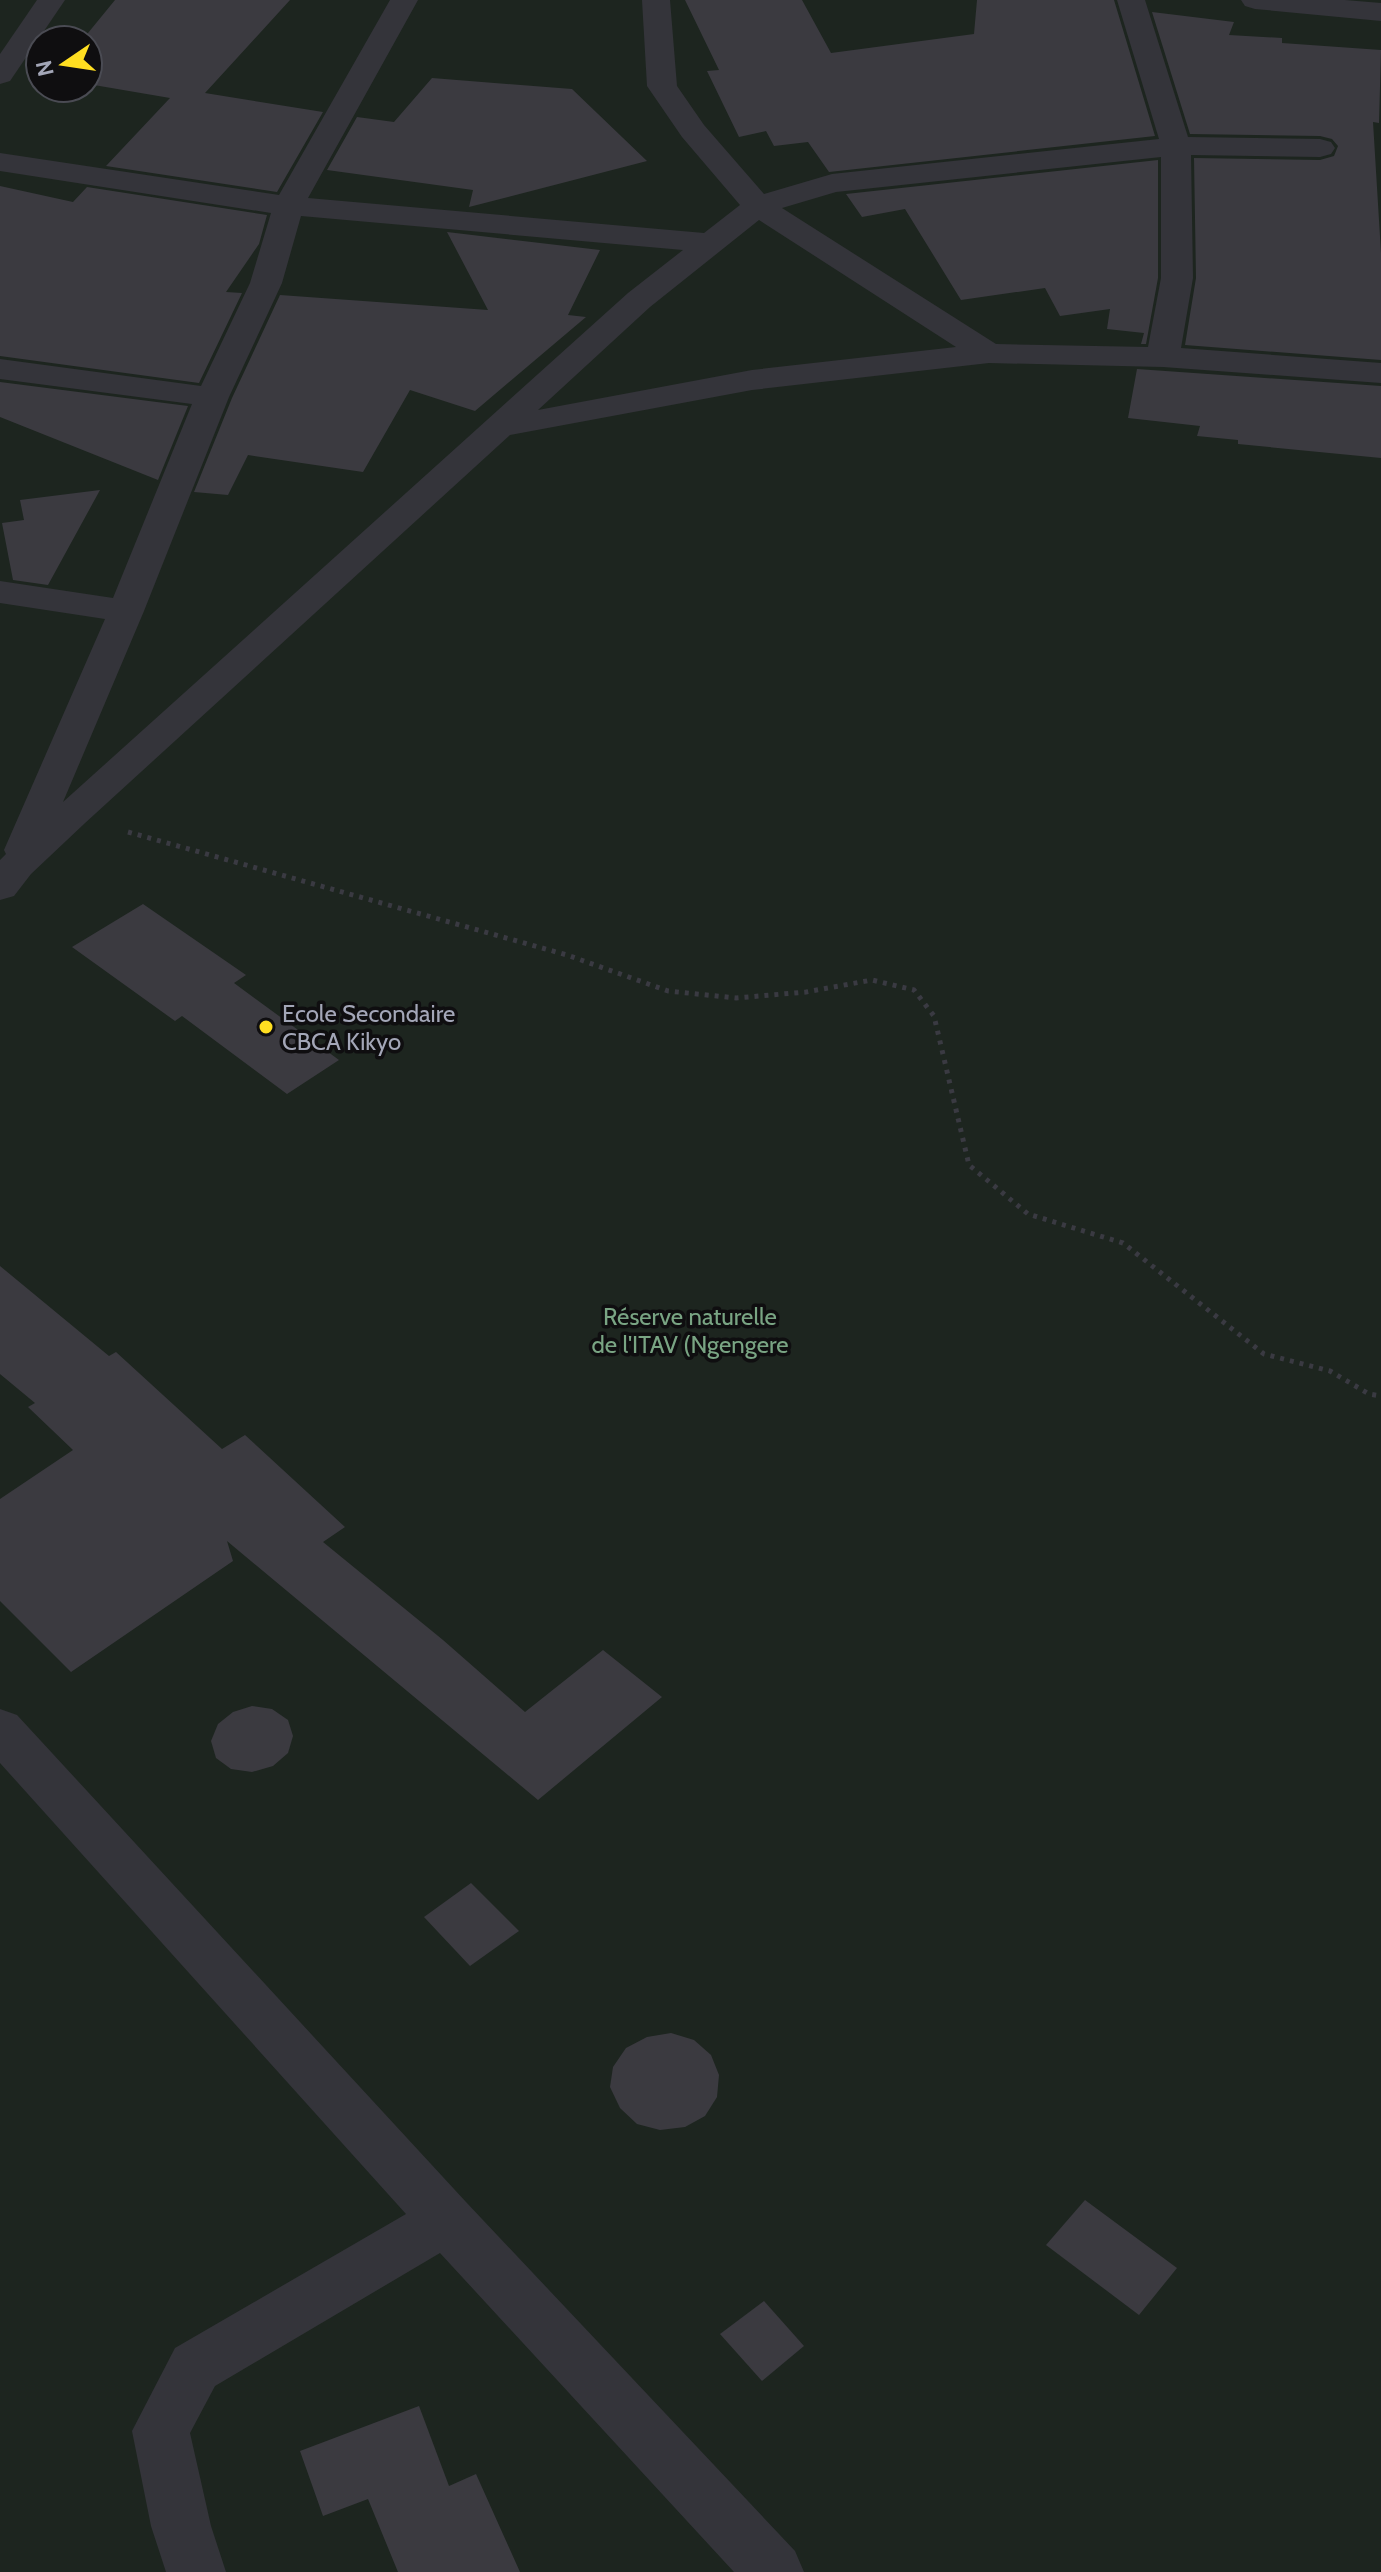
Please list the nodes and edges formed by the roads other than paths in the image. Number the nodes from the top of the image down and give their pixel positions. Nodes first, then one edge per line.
1 (51, 0) edge
2 (404, 0) edge
3 (656, 0) edge
4 (1131, 0) edge
5 (1255, 0) edge
6 (1381, 12) edge
7 (0, 75) edge
8 (1176, 146) junction
9 (1320, 148) dead end
10 (0, 162) edge
11 (288, 206) junction
12 (758, 206) junction
13 (710, 243) junction
14 (989, 353) junction
15 (1163, 357) junction
16 (0, 369) edge
17 (1381, 373) edge
18 (212, 397) junction
19 (498, 427) junction
20 (0, 592) edge
21 (126, 611) junction
22 (8, 876) edge
23 (0, 1729) edge
24 (446, 2220) junction
25 (196, 2572) edge
26 (774, 2572) edge

1 - 7 street
2 - 11 street
3 - 12 street
4 - 8 street
5 - 6 street
8 - 9 street
8 - 12 street
8 - 15 street
10 - 11 street
11 - 13 street
11 - 18 street
12 - 13 street
12 - 14 street
13 - 19 street
14 - 15 street
14 - 19 street
15 - 17 street
16 - 18 street
18 - 21 street
19 - 22 street
20 - 21 street
21 - 22 street
23 - 24 street
24 - 25 street
24 - 26 street

